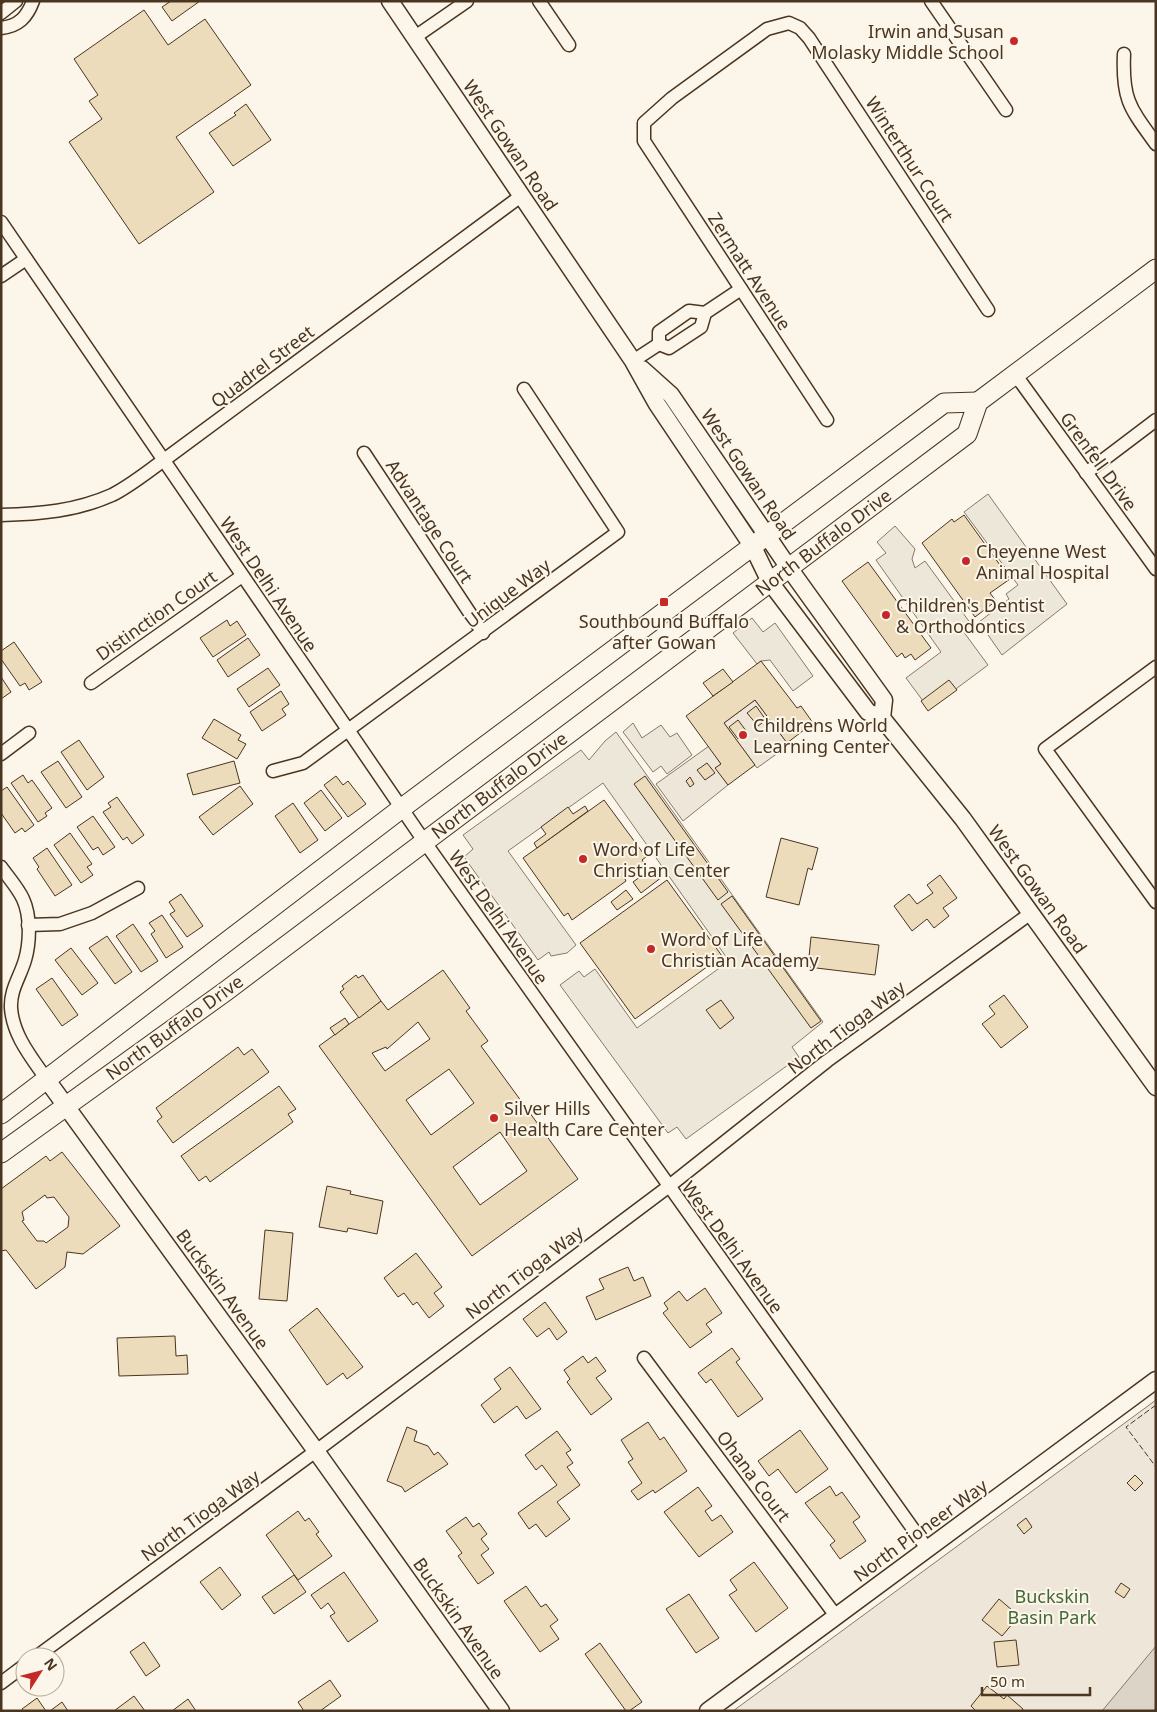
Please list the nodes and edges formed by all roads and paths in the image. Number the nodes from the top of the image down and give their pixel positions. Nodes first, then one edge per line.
1 (16, 1) edge
2 (33, 1) edge
3 (390, 1) edge
4 (467, 1) edge
5 (539, 1) edge
6 (931, 1) edge
7 (1, 13) edge
8 (1, 28) edge
9 (415, 38) junction
10 (569, 46) dead end
11 (1124, 54) dead end
12 (1006, 110) dead end
13 (644, 141) joint
14 (1156, 144) edge
15 (522, 196) junction
16 (1, 222) edge
17 (26, 259) junction
18 (1156, 269) edge
19 (1, 276) edge
20 (740, 289) junction
21 (988, 310) dead end
22 (705, 312) junction
23 (658, 344) junction
24 (633, 361) junction
25 (1015, 374) junction
26 (524, 389) dead end
27 (978, 402) junction
28 (827, 420) dead end
29 (1156, 420) edge
30 (364, 454) dead end
31 (164, 460) junction
32 (1086, 473) junction
33 (1, 515) edge
34 (760, 541) junction
35 (789, 568) junction
36 (1156, 568) edge
37 (242, 576) junction
38 (770, 582) junction
39 (483, 633) junction
40 (1156, 667) edge
41 (90, 683) dead end
42 (882, 718) junction
43 (349, 731) junction
44 (29, 733) dead end
45 (1, 754) edge
46 (273, 771) dead end
47 (402, 808) junction
48 (424, 841) junction
49 (1, 867) edge
50 (138, 888) dead end
51 (1156, 902) edge
52 (1031, 913) junction
53 (28, 925) junction
54 (47, 1080) junction
55 (1156, 1087) edge
56 (64, 1105) junction
57 (1, 1114) edge
58 (1, 1153) edge
59 (668, 1187) junction
60 (644, 1358) dead end
61 (1156, 1380) edge
62 (316, 1451) junction
63 (928, 1550) junction
64 (836, 1616) junction
65 (50, 1647) edge
66 (15, 1672) edge
67 (1, 1683) edge
68 (500, 1711) edge
69 (708, 1711) edge

1 - 7 street
2 - 8 street
3 - 9 street, West Gowan Road
4 - 9 street
5 - 10 street
6 - 12 street
9 - 15 street, West Gowan Road
11 - 14 street
13 - 20 street, Zermatt Avenue
13 - 21 street, Winterthur Court
15 - 24 street, West Gowan Road
15 - 31 street, Quadrel Street
16 - 17 street, West Delhi Avenue
17 - 19 street
17 - 31 street, West Delhi Avenue
18 - 25 main road
20 - 22 street
20 - 28 street, Zermatt Avenue
22 - 23 street
22 - 23 street
23 - 24 street
24 - 34 street, West Gowan Road
25 - 27 main road
25 - 32 street, Grenfell Drive
26 - 39 street, Unique Way
27 - 34 main road, North Buffalo Drive
27 - 35 main road, North Buffalo Drive
29 - 32 street
30 - 39 street, Advantage Court
31 - 33 street, Quadrel Street
31 - 37 street, West Delhi Avenue
32 - 36 street, Grenfell Drive
34 - 35 street, West Gowan Road
34 - 38 street, West Gowan Road
34 - 47 main road, North Buffalo Drive
35 - 38 main road, North Buffalo Drive
35 - 42 street, West Gowan Road
37 - 41 street, Distinction Court
37 - 43 street, West Delhi Avenue
38 - 42 street, West Gowan Road
38 - 48 main road, North Buffalo Drive
39 - 43 street, Unique Way
40 - 51 street
42 - 52 street, West Gowan Road
43 - 46 street, Unique Way
43 - 47 street, West Delhi Avenue
44 - 45 street
47 - 48 street, West Delhi Avenue
47 - 54 main road, North Buffalo Drive
48 - 56 main road, North Buffalo Drive
48 - 59 street, West Delhi Avenue
49 - 53 street, Buckskin Avenue
50 - 53 street
52 - 55 street, West Gowan Road
52 - 59 street, North Tioga Way
53 - 54 street, Buckskin Avenue
54 - 56 street, Buckskin Avenue
54 - 57 main road, North Buffalo Drive
56 - 58 main road, North Buffalo Drive
56 - 62 street, Buckskin Avenue
59 - 62 street, North Tioga Way
59 - 63 street, West Delhi Avenue
60 - 64 street, Ohana Court
61 - 63 street, North Pioneer Way
62 - 65 street, North Tioga Way
62 - 68 street, Buckskin Avenue
63 - 64 street, North Pioneer Way
64 - 69 street, North Pioneer Way
66 - 67 street

